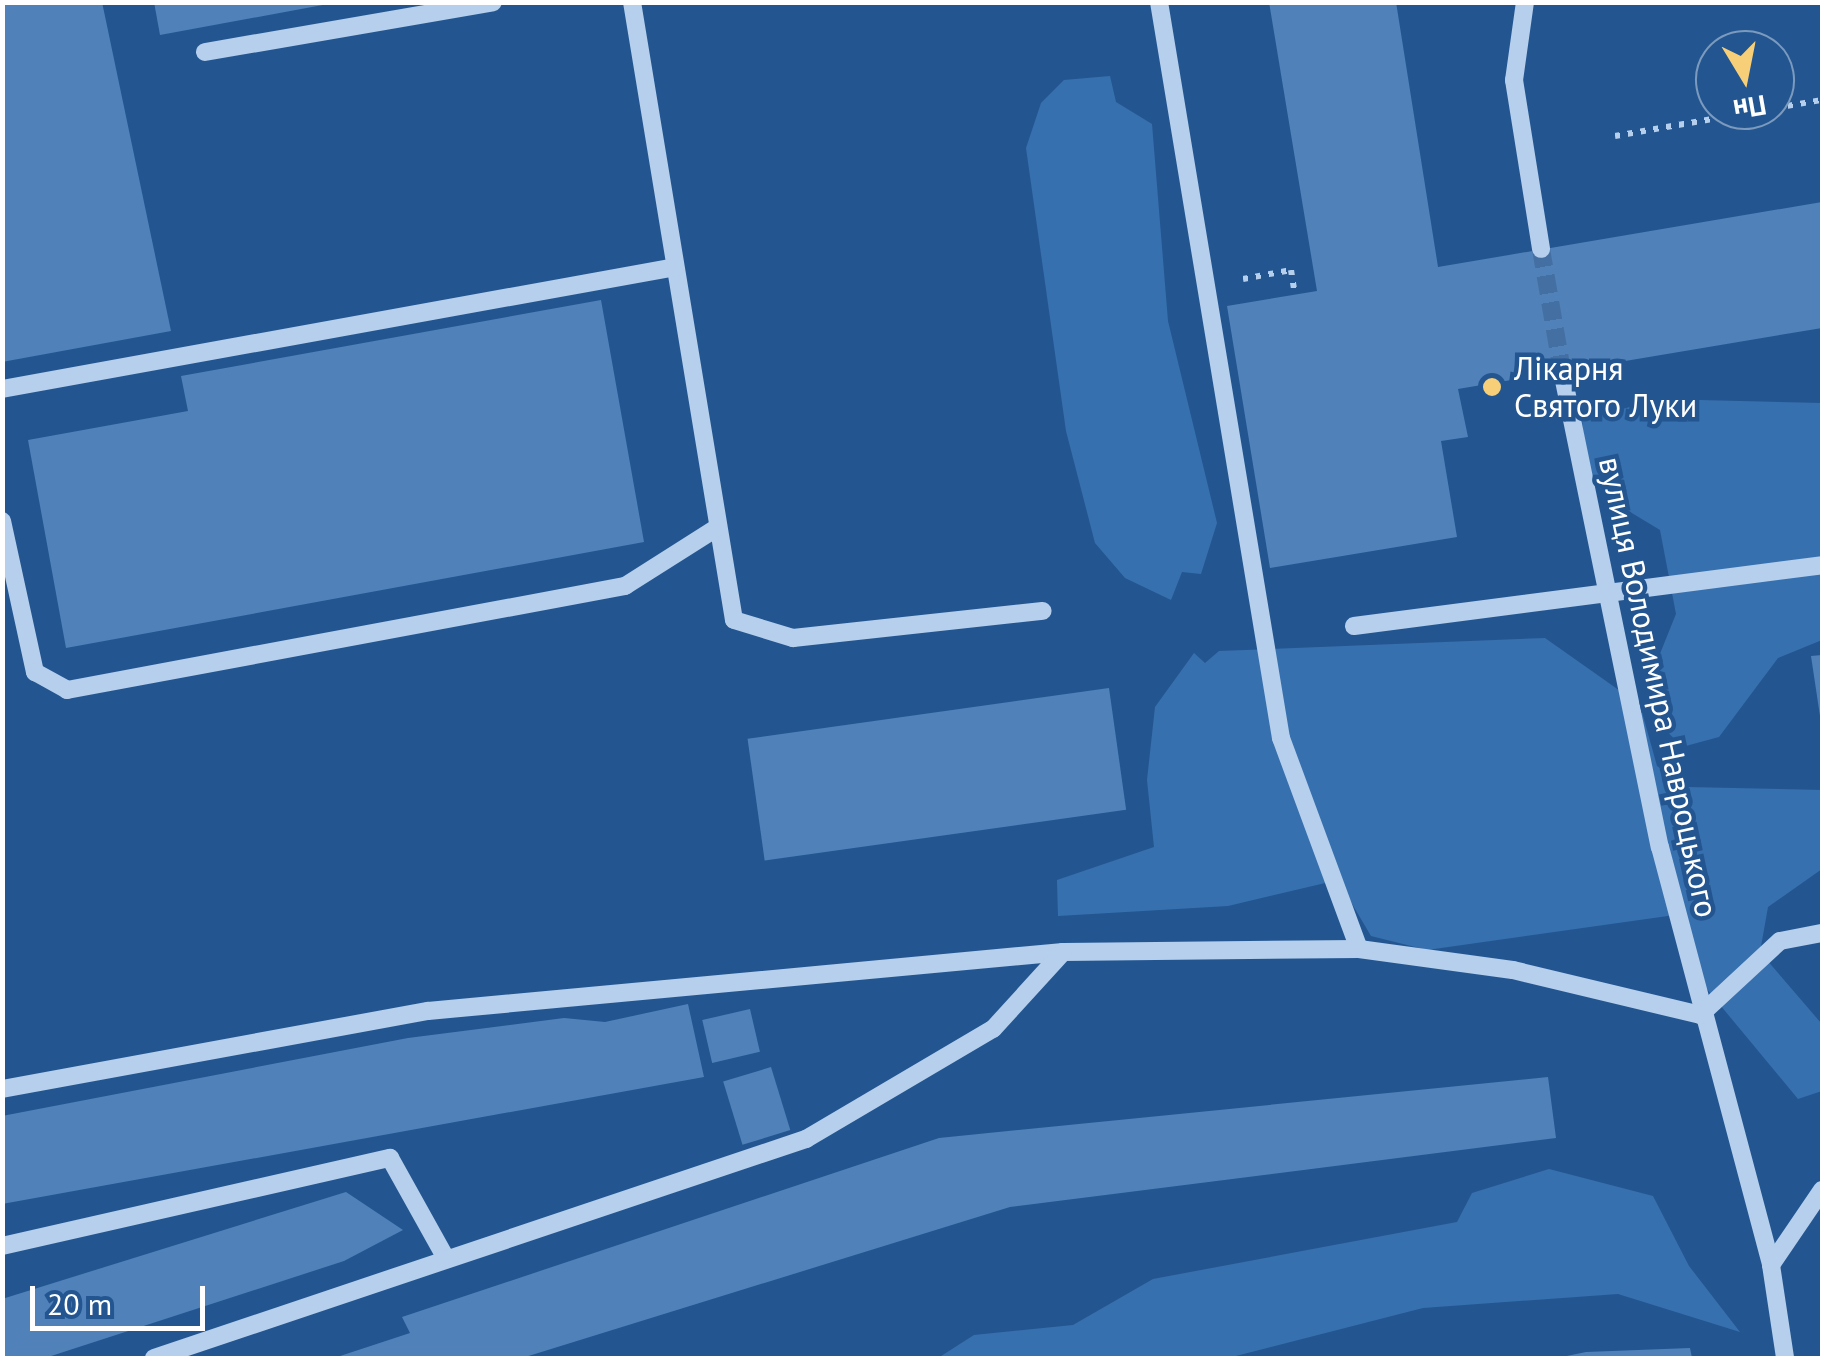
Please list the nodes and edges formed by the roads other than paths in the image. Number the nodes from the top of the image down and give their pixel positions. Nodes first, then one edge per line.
1 (493, 2) edge
2 (632, 2) edge
3 (1159, 2) edge
4 (1525, 2) edge
5 (206, 52) dead end
6 (1541, 249) tunnel mouth
7 (676, 267) junction
8 (1562, 372) tunnel mouth
9 (2, 389) edge
10 (2, 521) edge
11 (718, 527) junction
12 (1822, 565) edge
13 (1608, 596) junction
14 (1043, 610) dead end
15 (1354, 626) dead end
16 (1822, 933) edge
17 (1358, 949) junction
18 (1063, 952) junction
19 (1700, 1015) junction
20 (2, 1089) edge
21 (1822, 1190) edge
22 (2, 1246) edge
23 (445, 1257) junction
24 (1771, 1265) junction
25 (154, 1358) edge
26 (1785, 1358) edge

1 - 5 street
2 - 7 street
3 - 17 street
4 - 6 street
7 - 9 street
7 - 11 street
8 - 13 street, вулиця Володимира Навроцького
10 - 11 street
11 - 14 street
12 - 13 street
13 - 15 street
13 - 19 street, вулиця Володимира Навроцького
16 - 19 street
17 - 18 street
17 - 19 street
18 - 20 street
18 - 23 street
19 - 24 street, вулиця Володимира Навроцького
21 - 24 street
22 - 23 street
23 - 25 street
24 - 26 street, вулиця Володимира Навроцького

